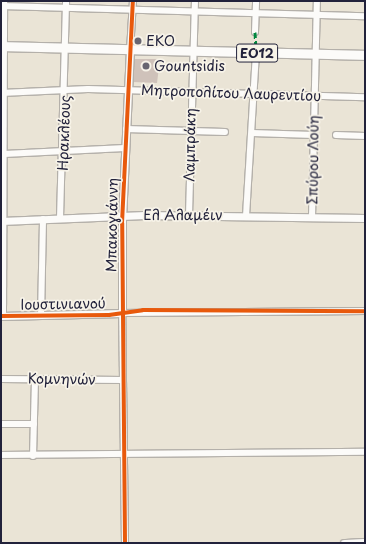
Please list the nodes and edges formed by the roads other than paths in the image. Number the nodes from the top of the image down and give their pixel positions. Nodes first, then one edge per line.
1 (132, 1) edge
2 (195, 1) edge
3 (256, 1) edge
4 (317, 1) edge
5 (3, 4) edge
6 (66, 4) edge
7 (132, 10) junction
8 (194, 11) junction
9 (256, 13) junction
10 (317, 15) junction
11 (365, 16) edge
12 (256, 32) dead end
13 (2, 46) edge
14 (67, 48) junction
15 (130, 51) junction
16 (192, 52) junction
17 (256, 53) junction
18 (316, 54) junction
19 (365, 55) edge
20 (66, 89) junction
21 (128, 90) junction
22 (2, 92) edge
23 (192, 92) junction
24 (255, 94) junction
25 (314, 95) junction
26 (365, 97) edge
27 (126, 130) junction
28 (190, 131) junction
29 (225, 132) dead end
30 (252, 133) junction
31 (314, 135) junction
32 (336, 135) dead end
33 (365, 136) edge
34 (125, 148) junction
35 (63, 150) junction
36 (4, 154) junction
37 (122, 215) junction
38 (188, 215) junction
39 (246, 216) junction
40 (312, 217) junction
41 (60, 218) junction
42 (365, 218) edge
43 (43, 219) junction
44 (2, 221) edge
45 (365, 311) edge
46 (122, 313) junction
47 (2, 316) edge
48 (41, 316) junction
49 (1, 379) edge
50 (34, 379) junction
51 (123, 380) junction
52 (1, 424) edge
53 (34, 424) junction
54 (365, 452) edge
55 (124, 454) junction
56 (1, 455) edge
57 (33, 456) junction
58 (365, 542) edge
59 (125, 543) edge
60 (344, 543) edge

1 - 7 street
2 - 8 street, Λαμπράκη
3 - 9 street
4 - 10 street, Σπύρου Λούη
5 - 6 street
5 - 13 street
6 - 7 street
6 - 14 street, Ηρακλέους
7 - 8 street
7 - 15 street
8 - 9 street
8 - 16 street, Λαμπράκη
9 - 10 street
9 - 12 street
10 - 11 street
10 - 18 street, Σπύρου Λούη
13 - 14 main road, ΕΟ12
13 - 22 street
14 - 15 main road, ΕΟ12
14 - 20 street, Ηρακλέους
15 - 16 main road, ΕΟ12
15 - 21 street, Μπακογιάννη
16 - 17 main road, ΕΟ12
16 - 23 street, Λαμπράκη
17 - 18 main road, ΕΟ12
17 - 24 street
18 - 19 main road, ΕΟ12
18 - 25 street, Σπύρου Λούη
20 - 21 street, Μητροπολίτου Λαυρεντίου
20 - 22 street, Μητροπολίτου Λαυρεντίου
20 - 35 street, Ηρακλέους
21 - 23 street, Μητροπολίτου Λαυρεντίου
21 - 27 street, Μπακογιάννη
22 - 36 street
23 - 24 street, Μητροπολίτου Λαυρεντίου
23 - 28 street, Λαμπράκη
24 - 25 street, Μητροπολίτου Λαυρεντίου
24 - 30 street
25 - 26 street, Μητροπολίτου Λαυρεντίου
25 - 31 street, Σπύρου Λούη
27 - 28 street
27 - 34 street, Μπακογιάννη
28 - 29 street
28 - 38 street, Λαμπράκη
30 - 31 street
30 - 39 street
31 - 40 street, Σπύρου Λούη
32 - 33 street
34 - 35 street
34 - 37 street, Μπακογιάννη
35 - 36 street
35 - 41 street, Ηρακλέους
36 - 44 street
37 - 38 street, Ελ Αλαμέιν
37 - 41 street, Ελ Αλαμέιν
37 - 46 street, Μπακογιάννη
38 - 39 street, Ελ Αλαμέιν
39 - 40 street, Ελ Αλαμέιν
40 - 42 street, Ελ Αλαμέιν
41 - 43 street, Ελ Αλαμέιν
43 - 44 street, Ελ Αλαμέιν
43 - 48 street
44 - 47 street
45 - 46 street, Ιουστινιανού
46 - 48 street, Ιουστινιανού
46 - 51 street, Μπακογιάννη
47 - 48 street, Ιουστινιανού
49 - 50 street, Κομνηνών
50 - 51 street, Κομνηνών
50 - 53 street
51 - 55 street, Μπακογιάννη
52 - 53 street
53 - 57 street
54 - 55 street
55 - 57 street
55 - 59 street, Μπακογιάννη
56 - 57 street
58 - 60 street

